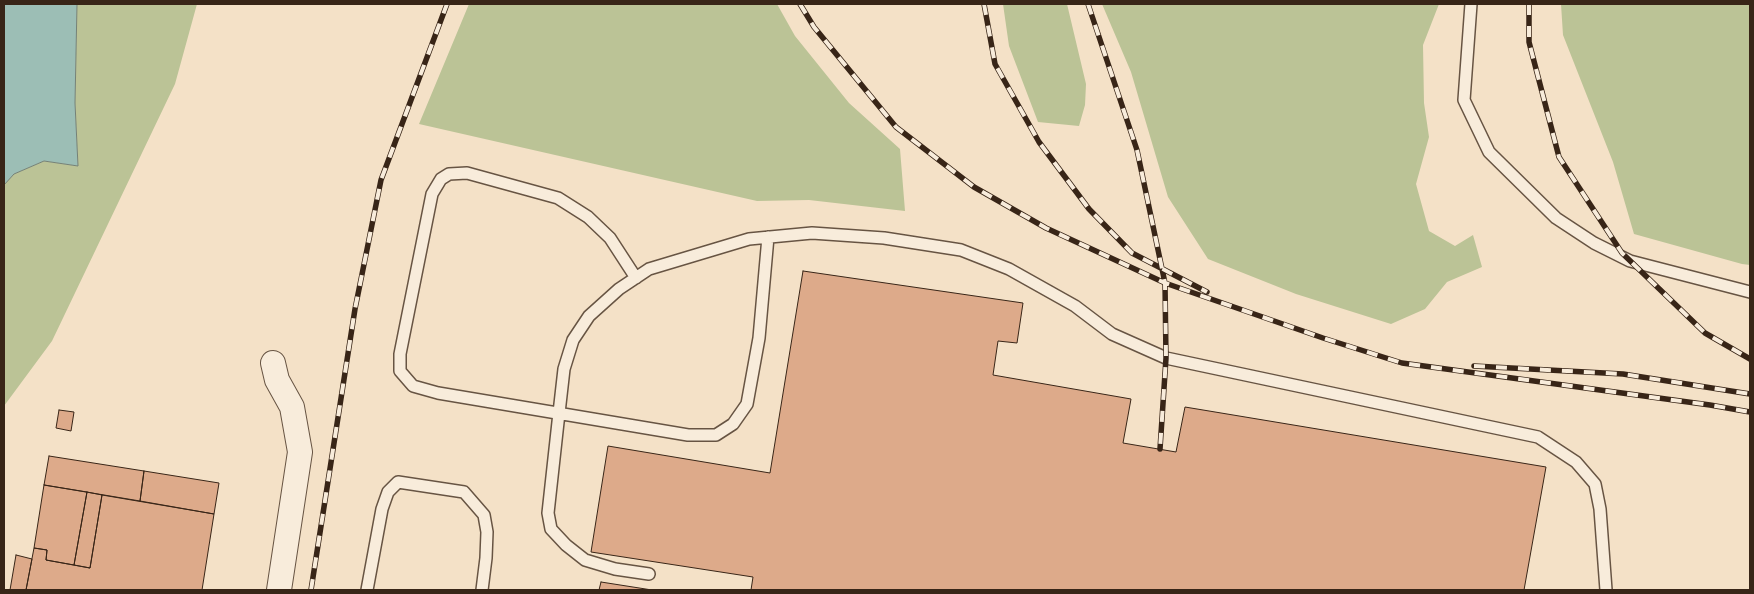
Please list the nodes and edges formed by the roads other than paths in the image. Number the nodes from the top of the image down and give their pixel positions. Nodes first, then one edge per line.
1 (1471, 4) edge
2 (768, 237) junction
3 (636, 278) junction
4 (1750, 292) edge
5 (273, 363) dead end
6 (559, 413) junction
7 (649, 574) dead end
8 (279, 590) edge
9 (367, 590) edge
10 (482, 590) edge
11 (1606, 590) edge

1 - 4 lane
2 - 3 lane
2 - 6 lane
2 - 11 lane
3 - 6 lane
3 - 6 lane
5 - 8 street
6 - 7 lane
9 - 10 lane

